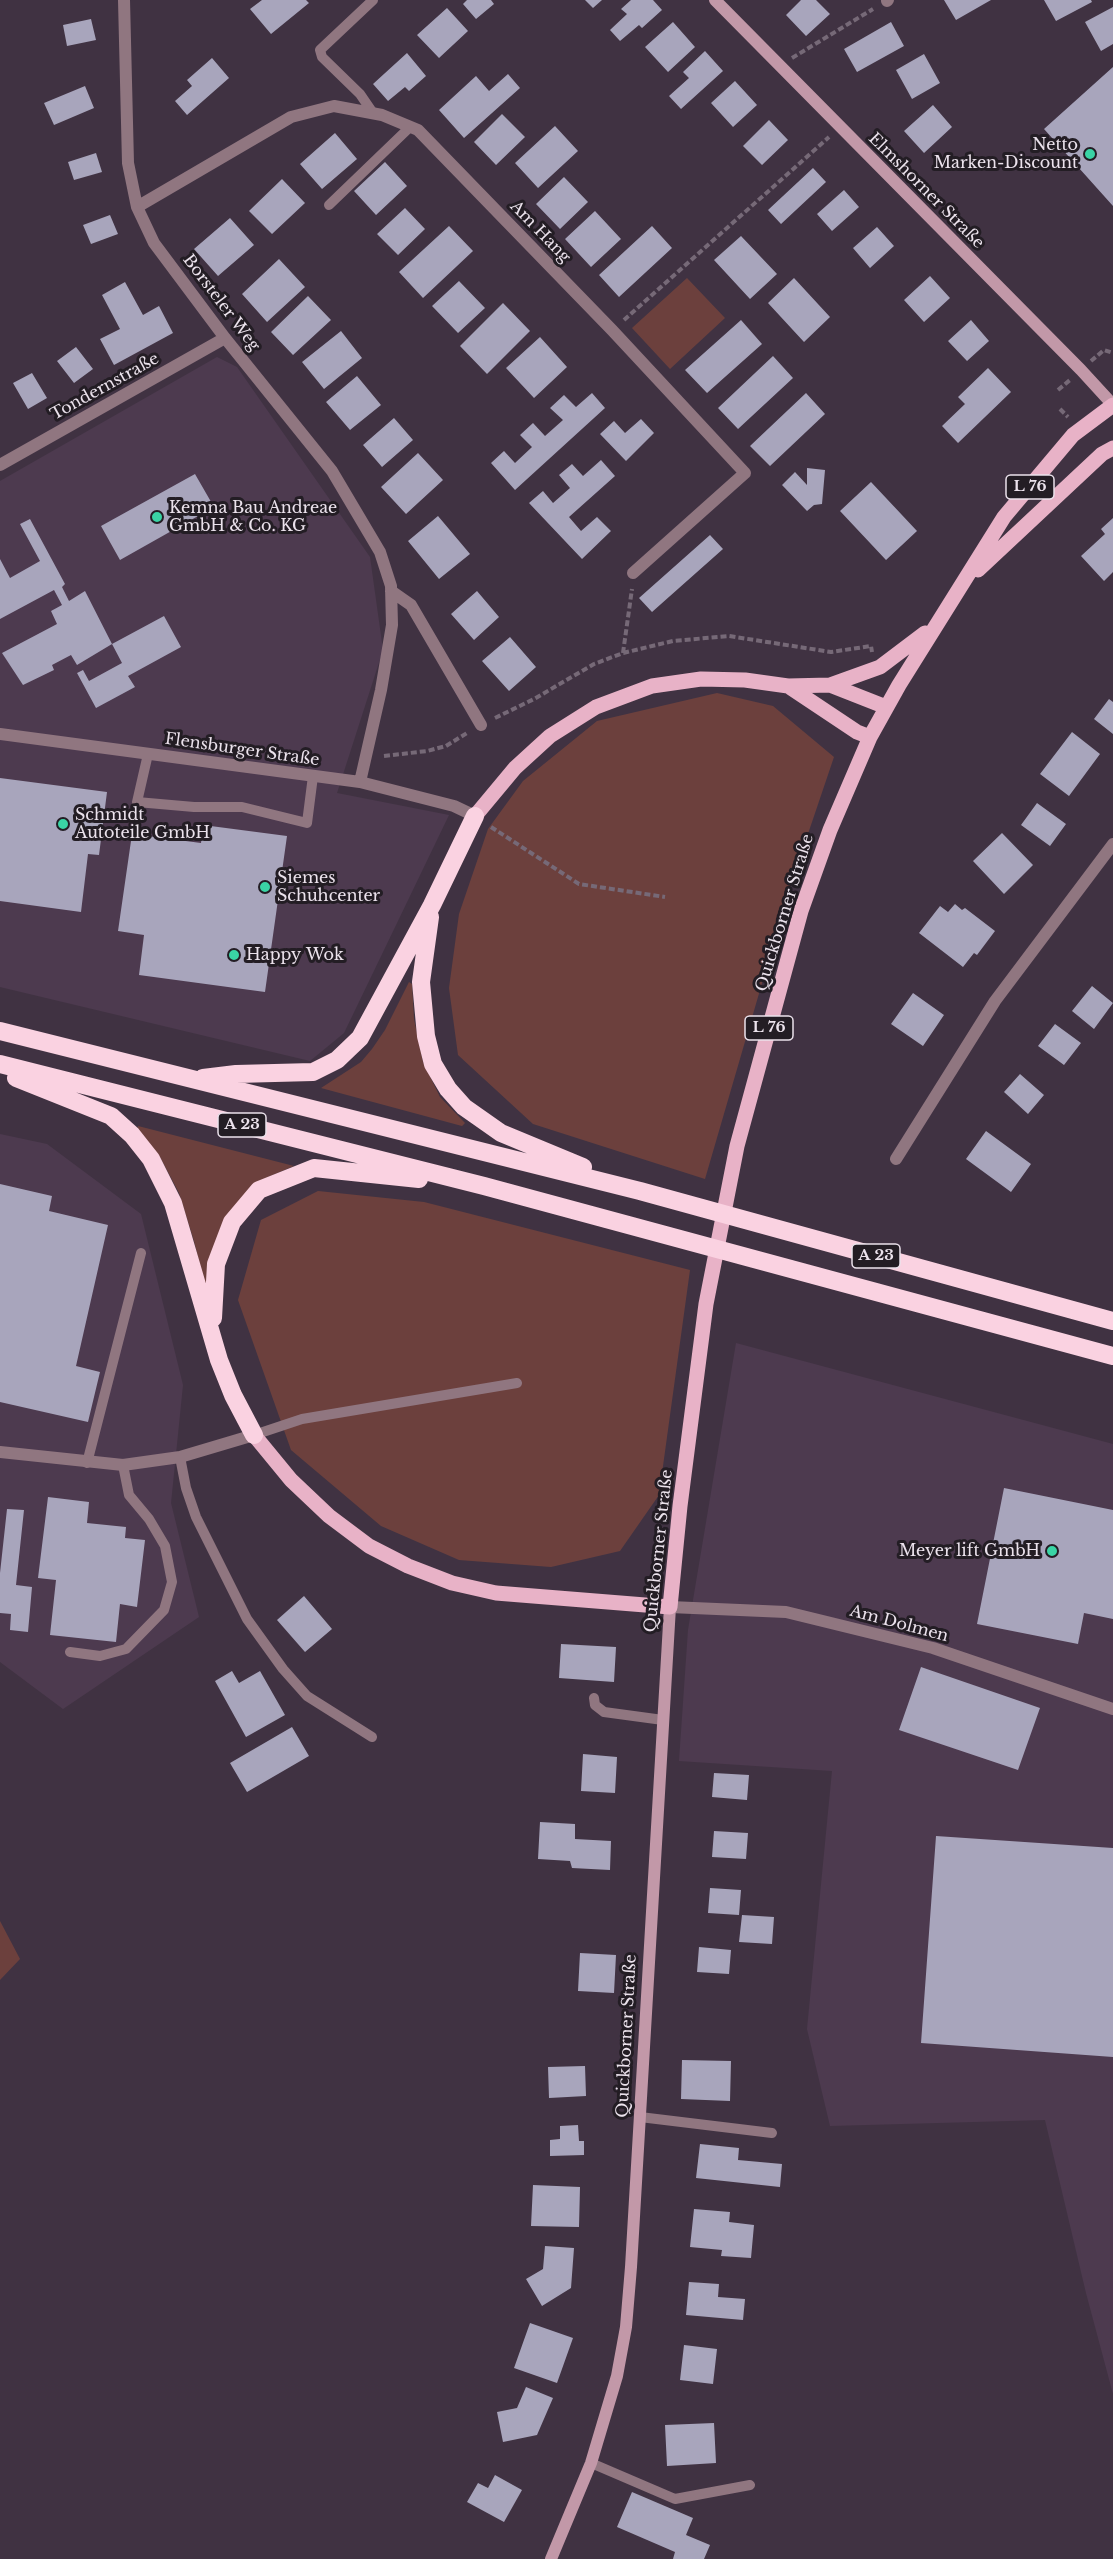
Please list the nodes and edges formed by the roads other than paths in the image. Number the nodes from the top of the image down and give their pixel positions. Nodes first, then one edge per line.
1 (124, 0) edge
2 (374, 0) edge
3 (715, 0) edge
4 (373, 113) junction
5 (410, 127) junction
6 (329, 205) dead end
7 (137, 207) junction
8 (225, 338) junction
9 (1113, 405) edge
10 (1113, 448) edge
11 (0, 465) edge
12 (633, 573) road end
13 (963, 584) junction
14 (391, 591) junction
15 (934, 627) junction
16 (830, 684) junction
17 (788, 686) junction
18 (886, 707) junction
19 (481, 725) dead end
20 (0, 734) edge
21 (870, 737) junction
22 (148, 754) junction
23 (313, 776) junction
24 (360, 782) junction
25 (475, 816) junction
26 (1113, 844) edge
27 (432, 905) junction
28 (0, 1031) edge
29 (0, 1064) edge
30 (0, 1072) edge
31 (193, 1079) junction
32 (896, 1159) dead end
33 (484, 1186) junction
34 (640, 1191) junction
35 (141, 1252) dead end
36 (1113, 1321) edge
37 (212, 1332) junction
38 (1113, 1356) edge
39 (517, 1383) dead end
40 (254, 1435) junction
41 (0, 1452) edge
42 (180, 1457) junction
43 (87, 1463) junction
44 (123, 1465) junction
45 (670, 1607) junction
46 (70, 1652) dead end
47 (594, 1698) dead end
48 (1113, 1709) edge
49 (663, 1720) junction
50 (372, 1737) dead end
51 (640, 2116) junction
52 (771, 2133) dead end
53 (591, 2463) junction
54 (750, 2485) dead end
55 (551, 2559) edge

1 - 7 street, Borsteler Weg
2 - 4 lane
3 - 9 main road, Elmshorner Straße / L 76
4 - 5 street, Am Hang
4 - 7 street, Am Hang
5 - 6 lane
5 - 12 street, Am Hang
7 - 8 street, Borsteler Weg
8 - 11 street, Tondernstraße
8 - 14 street, Borsteler Weg
9 - 13 main road, Quickborner Straße / L 76
10 - 13 main road, Quickborner Straße / L 76
13 - 15 main road, Quickborner Straße / L 76
14 - 19 street
14 - 24 street, Borsteler Weg
15 - 16 main road
15 - 18 main road, Quickborner Straße / L 76
16 - 17 main road
16 - 18 main road
17 - 21 main road
17 - 25 main road
18 - 21 main road, Quickborner Straße / L 76
20 - 22 street, Flensburger Straße
21 - 45 main road, Quickborner Straße / L 76
22 - 23 street, Flensburger Straße
22 - 23 lane
23 - 24 street, Flensburger Straße
24 - 25 street, Flensburger Straße
25 - 27 highway
26 - 32 street
27 - 31 highway
27 - 34 highway
28 - 31 highway, A 23
29 - 33 highway, A 23
30 - 37 highway
31 - 34 highway, A 23
33 - 37 highway
33 - 38 highway, A 23
34 - 36 highway, A 23
35 - 43 lane
37 - 40 highway
39 - 40 lane
40 - 42 street
40 - 45 main road
41 - 43 street
42 - 44 street
42 - 50 lane
43 - 44 street
44 - 46 lane
45 - 48 street, Am Dolmen
45 - 49 main road, Quickborner Straße
47 - 49 lane
49 - 51 main road, Quickborner Straße
51 - 52 lane
51 - 53 main road, Quickborner Straße
53 - 54 lane
53 - 55 main road, Quickborner Straße

